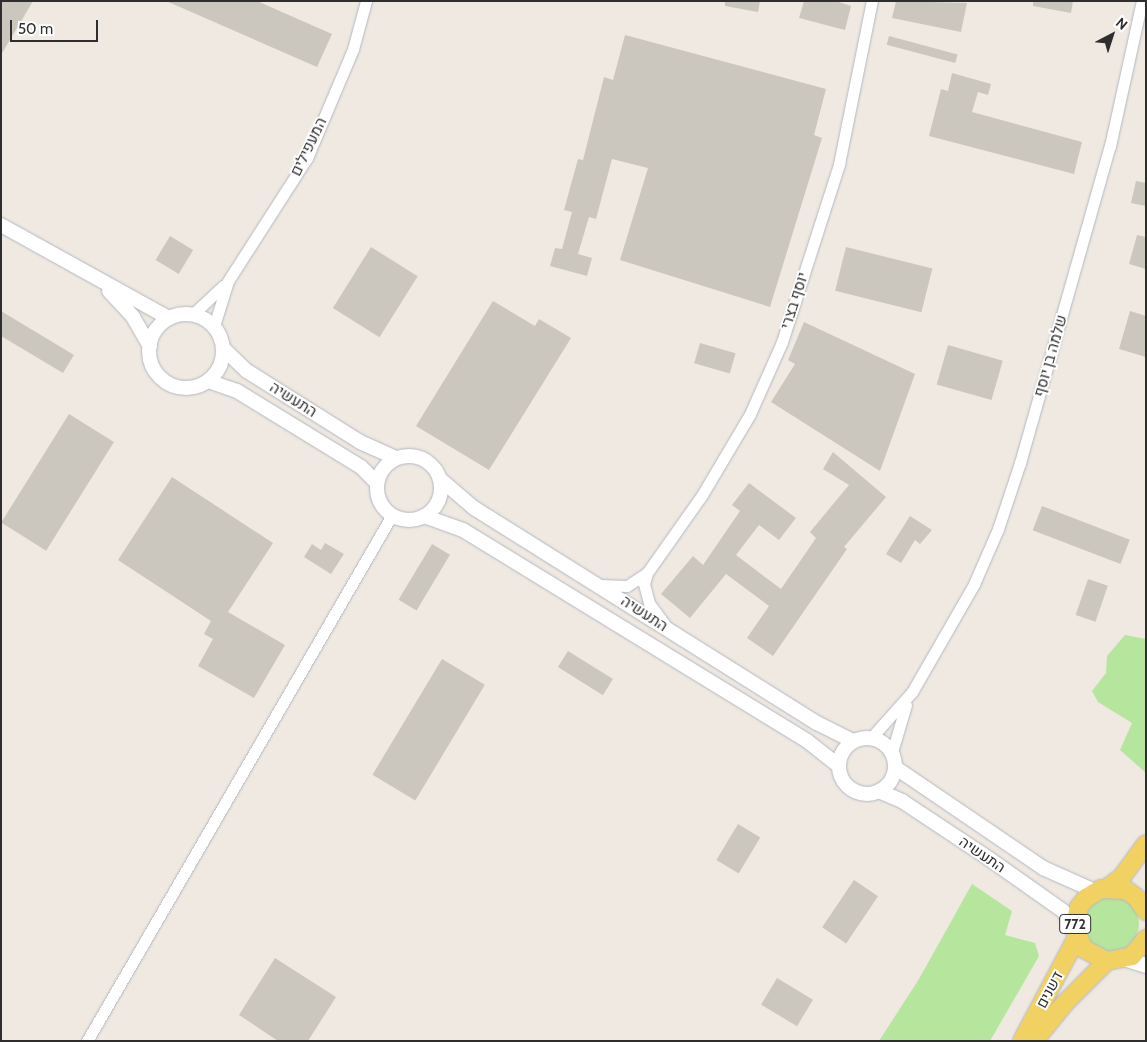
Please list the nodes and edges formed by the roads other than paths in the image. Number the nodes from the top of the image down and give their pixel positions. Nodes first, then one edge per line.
1 (366, 1) edge
2 (872, 1) edge
3 (1142, 1) edge
4 (1, 225) edge
5 (95, 279) junction
6 (228, 281) junction
7 (193, 314) junction
8 (169, 318) junction
9 (214, 326) junction
10 (150, 347) junction
11 (223, 348) junction
12 (208, 380) junction
13 (396, 458) junction
14 (440, 479) junction
15 (377, 483) junction
16 (392, 515) junction
17 (424, 516) junction
18 (647, 573) junction
19 (600, 585) junction
20 (670, 630) junction
21 (912, 692) junction
22 (871, 738) junction
23 (853, 742) junction
24 (892, 752) junction
25 (839, 766) junction
26 (896, 768) junction
27 (881, 792) junction
28 (1146, 844) edge
29 (1101, 890) junction
30 (1146, 910) edge
31 (1076, 933) junction
32 (1146, 939) edge
33 (1127, 959) junction
34 (1107, 961) junction
35 (1146, 965) edge
36 (87, 1041) edge
37 (1022, 1041) edge
38 (1034, 1041) edge

1 - 6 street, המעפילים
2 - 18 street, יוסף בצרי
3 - 21 street, שלמה בן יוסף
4 - 5 street
5 - 8 street
5 - 10 street
6 - 7 street, המעפילים
6 - 9 street, המעפילים
7 - 8 street
7 - 9 street
8 - 10 street
9 - 11 street
10 - 12 street
11 - 12 street
11 - 13 street, התעשיה
12 - 15 street, התעשיה
13 - 14 street
13 - 15 street
14 - 17 street
14 - 19 street, התעשיה
15 - 16 street
16 - 17 street
16 - 36 street
17 - 25 street, התעשיה
18 - 19 street, יוסף בצרי
18 - 20 street
19 - 20 street, התעשיה
20 - 23 street, התעשיה
21 - 22 street, שלמה בן יוסף
21 - 24 street, שלמה בן יוסף
22 - 23 street
22 - 24 street
23 - 25 street
24 - 26 street
25 - 27 street
26 - 27 street
26 - 29 street, התעשיה
27 - 31 street, התעשיה
28 - 29 main road, 772
29 - 30 main road
29 - 31 main road, 772
31 - 34 main road, 772
31 - 37 main road, דשנים / 772
32 - 33 main road
33 - 34 main road
33 - 35 main road
34 - 38 main road, דשנים

